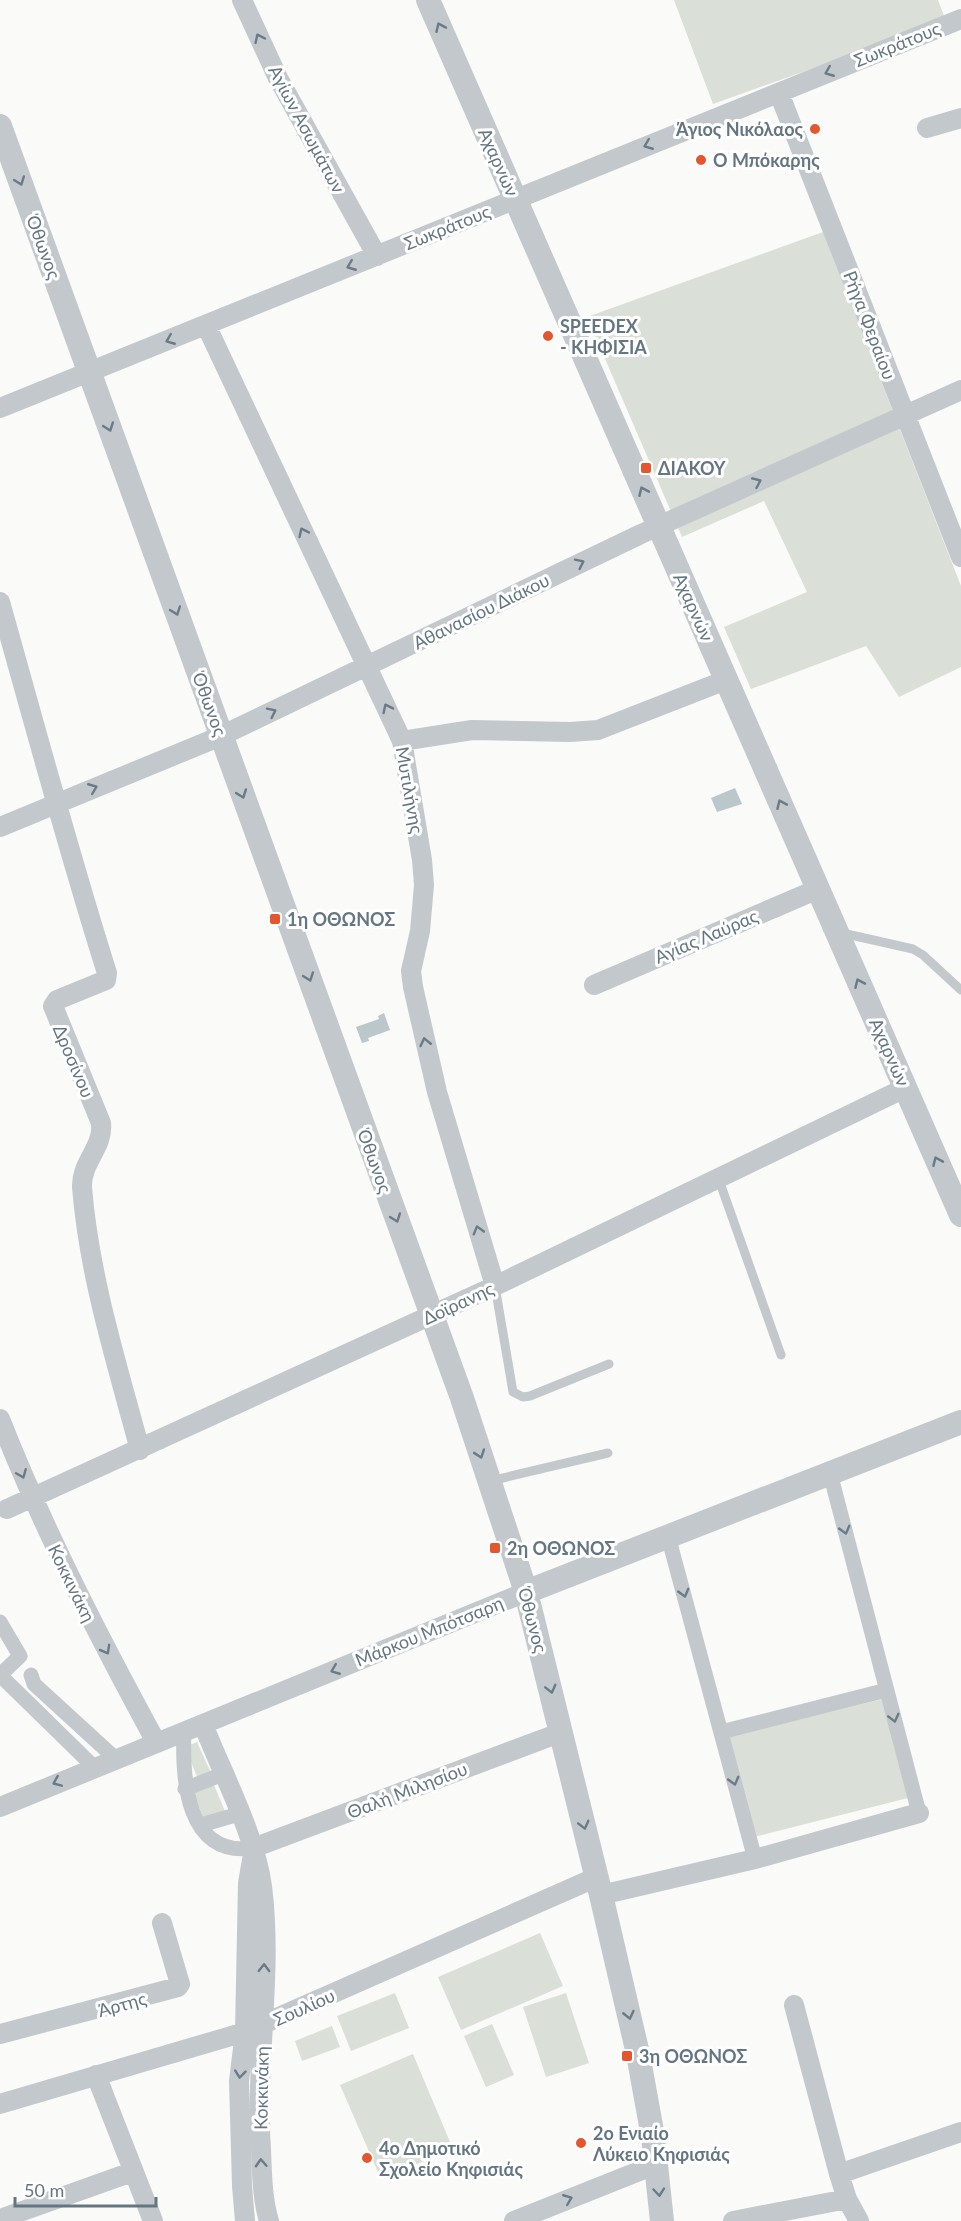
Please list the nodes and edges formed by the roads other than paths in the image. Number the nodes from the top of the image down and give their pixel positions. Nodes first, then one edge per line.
1 (242, 0) edge
2 (428, 0) edge
3 (961, 19) edge
4 (778, 93) junction
5 (961, 118) edge
6 (0, 126) edge
7 (927, 128) dead end
8 (515, 200) junction
9 (377, 256) junction
10 (206, 325) junction
11 (90, 372) junction
12 (961, 390) edge
13 (0, 408) edge
14 (905, 415) junction
15 (659, 526) junction
16 (961, 557) edge
17 (0, 602) edge
18 (366, 666) junction
19 (726, 680) junction
20 (221, 736) junction
21 (402, 741) junction
22 (56, 803) junction
23 (0, 827) edge
24 (818, 889) junction
25 (836, 932) junction
26 (594, 985) dead end
27 (961, 990) edge
28 (905, 1088) junction
29 (719, 1180) junction
30 (961, 1215) edge
31 (495, 1286) junction
32 (431, 1315) junction
33 (781, 1354) dead end
34 (609, 1364) dead end
35 (0, 1419) edge
36 (961, 1422) edge
37 (140, 1450) junction
38 (608, 1453) dead end
39 (830, 1473) junction
40 (490, 1481) junction
41 (32, 1499) junction
42 (8, 1509) dead end
43 (668, 1536) junction
44 (526, 1592) junction
45 (0, 1622) edge
46 (0, 1675) edge
47 (31, 1675) dead end
48 (887, 1690) junction
49 (203, 1724) junction
50 (184, 1731) junction
51 (562, 1732) junction
52 (721, 1732) junction
53 (156, 1742) junction
54 (116, 1759) junction
55 (94, 1767) junction
56 (222, 1774) junction
57 (185, 1789) junction
58 (0, 1807) edge
59 (919, 1813) joint
60 (239, 1814) junction
61 (201, 1825) junction
62 (253, 1848) junction
63 (755, 1859) junction
64 (599, 1886) junction
65 (162, 1923) dead end
66 (794, 2005) dead end
67 (254, 2028) junction
68 (0, 2034) edge
69 (96, 2075) junction
70 (0, 2104) edge
71 (961, 2132) edge
72 (657, 2164) junction
73 (132, 2172) junction
74 (838, 2174) junction
75 (847, 2199) junction
76 (0, 2219) edge
77 (153, 2221) edge
78 (245, 2221) edge
79 (269, 2221) edge
80 (514, 2221) edge
81 (662, 2221) edge
82 (733, 2221) edge
83 (859, 2221) edge

9 -> 1 street, Αγίων Ασωμάτων
8 -> 2 street, Αχαρνών
3 -> 4 street, Σωκράτους
4 -> 8 street, Σωκράτους
4 - 14 street, Ρήγα Φεραίου
5 - 7 street
6 -> 11 street, Όθωνος
8 - 9 street, Σωκράτους
15 -> 8 street, Αχαρνών
9 -> 10 street, Σωκράτους
10 -> 11 street, Σωκράτους
18 -> 10 street, Μυτιλήνης
11 - 13 street, Σωκράτους
11 -> 20 street, Όθωνος
12 - 14 street, Αθανασίου Διάκου
15 -> 14 street, Αθανασίου Διάκου
14 - 16 street, Ρήγα Φεραίου
18 -> 15 street, Αθανασίου Διάκου
15 - 19 street, Αχαρνών
17 - 22 street, Δροσίνου
20 -> 18 street, Αθανασίου Διάκου
21 -> 18 street, Μυτιλήνης
19 - 21 street
24 -> 19 street, Αχαρνών
22 -> 20 street, Αθανασίου Διάκου
20 -> 32 street, Όθωνος
31 -> 21 street, Μυτιλήνης
22 - 23 street, Αθανασίου Διάκου
22 - 37 street, Δροσίνου
24 - 25 street, Αχαρνών
24 - 26 street, Αγίας Λαύρας
25 - 27 lane
28 -> 25 street, Αχαρνών
28 - 29 street, Δοϊρανης
30 -> 28 street, Αχαρνών
29 - 31 street, Δοϊρανης
29 - 33 lane
31 - 32 street, Δοϊρανης
31 - 34 lane
32 - 37 street, Δοϊρανης
32 -> 40 street, Όθωνος
35 -> 41 street, Κοκκινάκη
36 - 39 street, Μάρκου Μπότσαρη
37 - 41 street, Δοϊρανης
38 - 40 lane
39 - 43 street, Μάρκου Μπότσαρη
39 -> 48 street
40 - 44 street, Όθωνος
41 - 42 street, Δοϊρανης
41 -> 53 street, Κοκκινάκη
43 - 44 street, Μάρκου Μπότσαρη
43 -> 52 street
44 -> 49 street, Μάρκου Μπότσαρη
44 -> 51 street, Όθωνος
45 - 46 street
46 - 55 street
47 - 54 street
48 - 52 street
48 -> 59 street
49 - 50 street, Μάρκου Μπότσαρη
49 - 56 street, Κοκκινάκη
50 - 53 street, Μάρκου Μπότσαρη
50 - 57 street
51 - 62 street, Θαλή Μιλησίου
51 -> 64 street, Όθωνος
52 -> 63 street
53 - 54 street, Μάρκου Μπότσαρη
54 - 55 street, Μάρκου Μπότσαρη
55 -> 58 street, Μάρκου Μπότσαρη
56 - 57 street
56 - 60 street, Κοκκινάκη
57 - 61 street
59 - 63 street, Σουλίου
60 - 61 street
60 - 62 street, Κοκκινάκη
61 - 62 street
62 - 67 street, Κοκκινάκη
63 - 64 street, Σουλίου
64 - 67 street, Σουλίου
64 -> 72 street, Όθωνος
65 - 68 street, Άρτης
66 - 74 street
67 - 69 street, Σουλίου
67 -> 78 street, Κοκκινάκη
79 -> 67 street, Κοκκινάκη
69 - 70 street, Σουλίου
69 - 73 street
71 - 74 street
80 -> 72 street
72 -> 81 street, Όθωνος
73 - 76 street
73 - 77 street
74 - 75 street
75 - 82 street
75 - 83 street

